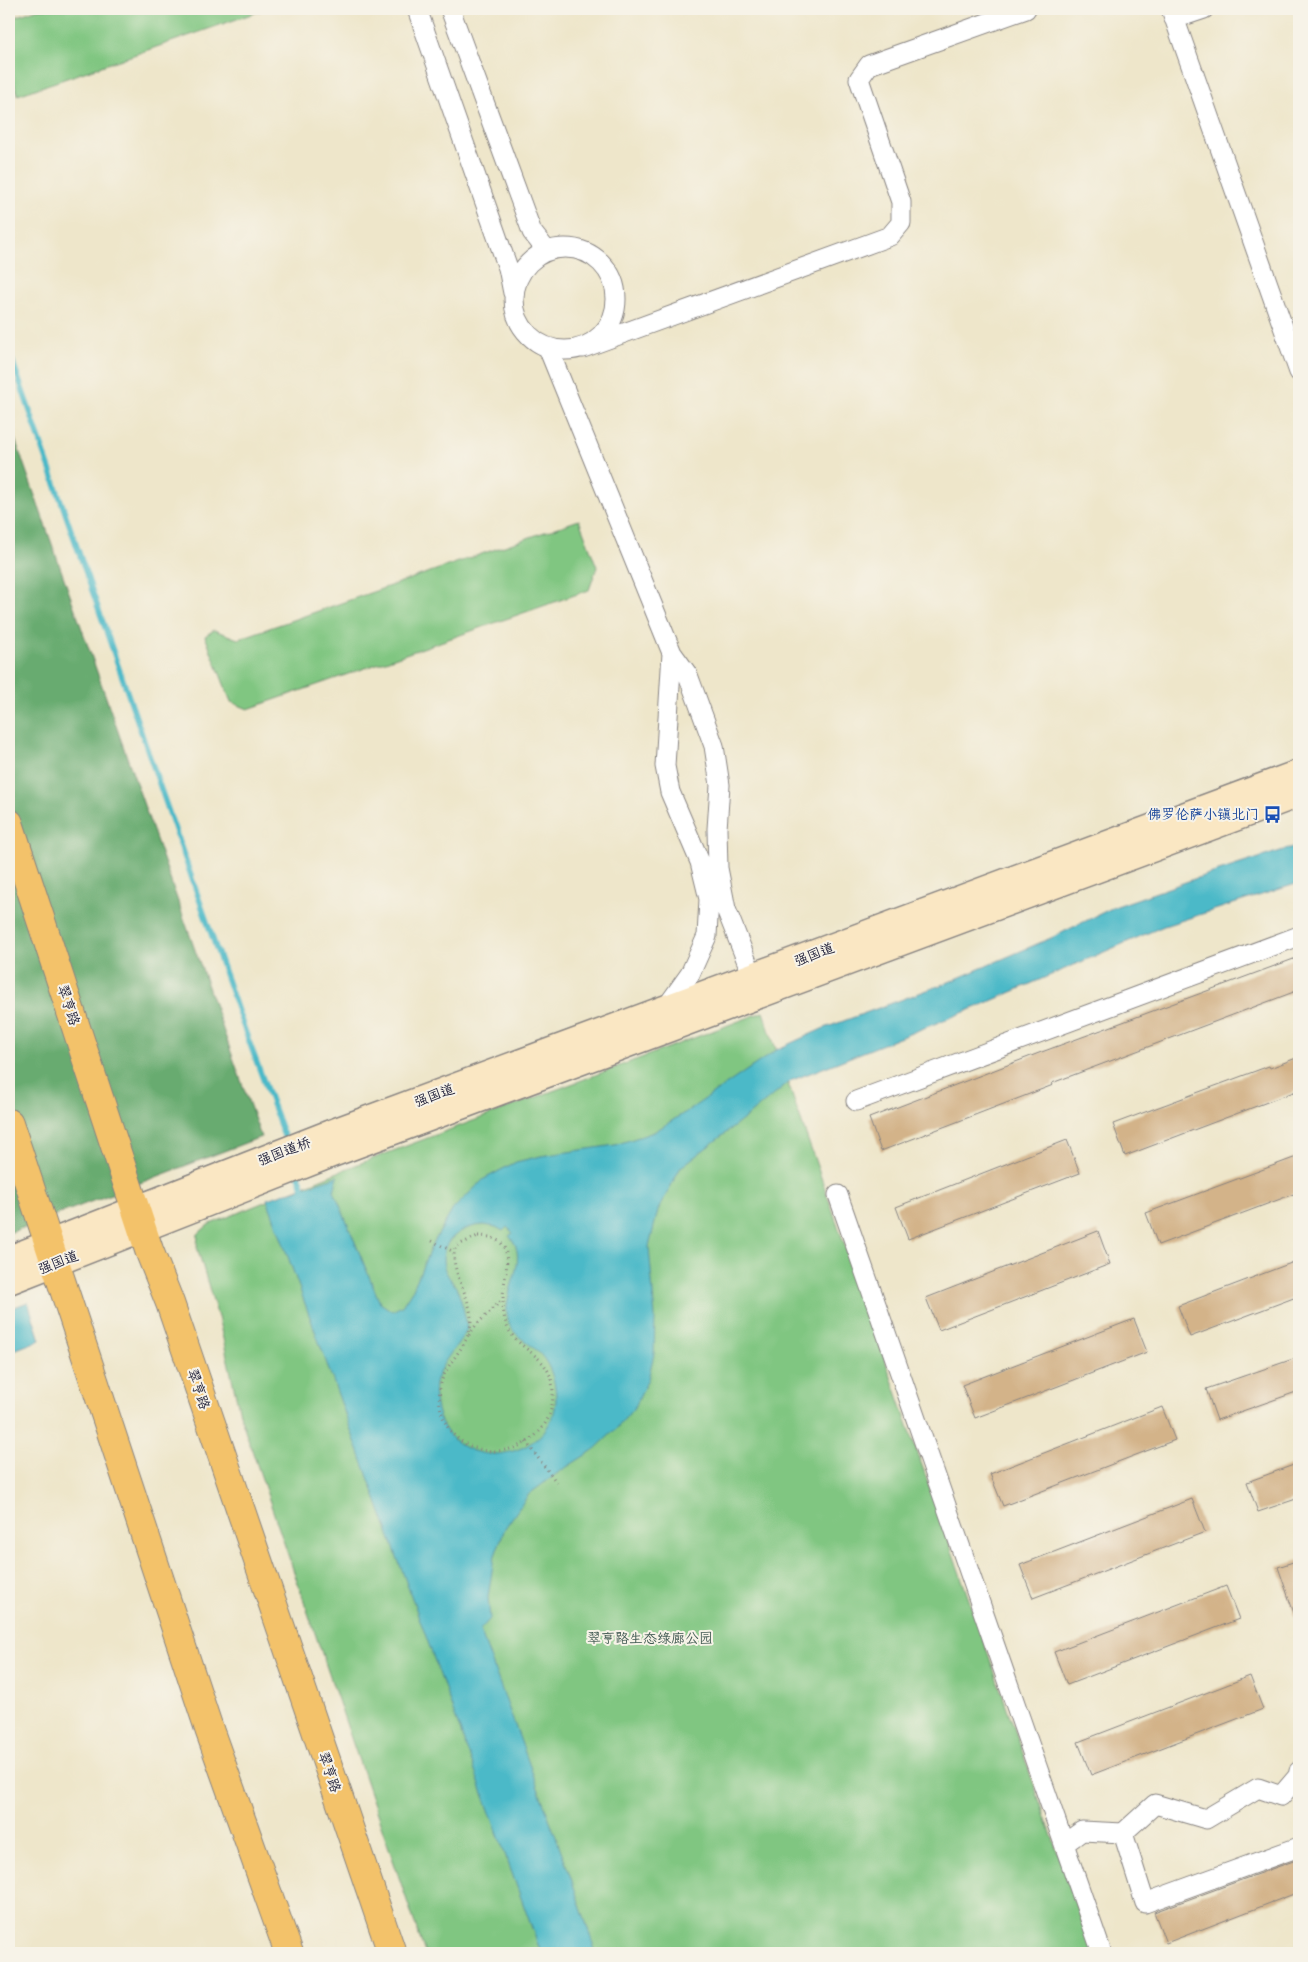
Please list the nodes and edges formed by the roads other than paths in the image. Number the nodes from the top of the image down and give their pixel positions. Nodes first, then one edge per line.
1 (417, 9) edge
2 (450, 9) edge
3 (1026, 9) edge
4 (1204, 9) edge
5 (1172, 14) edge
6 (548, 251) junction
7 (513, 293) junction
8 (548, 348) junction
9 (583, 348) junction
10 (1299, 372) edge
11 (672, 653) junction
12 (1299, 773) edge
13 (1299, 794) edge
14 (9, 823) edge
15 (1299, 936) edge
16 (755, 987) junction
17 (665, 1009) junction
18 (856, 1101) dead end
19 (9, 1123) edge
20 (330, 1144) junction
21 (243, 1177) joint
22 (838, 1195) dead end
23 (143, 1230) junction
24 (9, 1259) edge
25 (54, 1263) junction
26 (9, 1281) edge
27 (1299, 1776) edge
28 (1123, 1833) junction
29 (1064, 1844) junction
30 (1299, 1847) edge
31 (289, 1953) edge
32 (392, 1953) edge
33 (1102, 1953) edge

1 - 7 street
2 - 6 street
3 - 9 street
4 - 5 street
5 - 10 street
6 - 7 street
6 - 9 street
7 - 8 street
8 - 9 street
8 - 11 street
11 - 16 street
11 - 17 street
12 - 16 main road, 强国道
13 - 16 main road, 强国道
14 - 23 main road, 翠亨路
15 - 18 street
16 - 17 main road, 强国道
16 - 20 main road, 强国道
17 - 20 main road, 强国道
19 - 25 main road
20 - 21 main road, 强国道桥
21 - 23 main road, 强国道
22 - 29 street
23 - 25 main road, 强国道
23 - 32 main road, 翠亨路
24 - 25 main road, 强国道
25 - 26 main road, 强国道
25 - 31 main road
27 - 28 street
28 - 29 street
28 - 30 street
29 - 33 street

